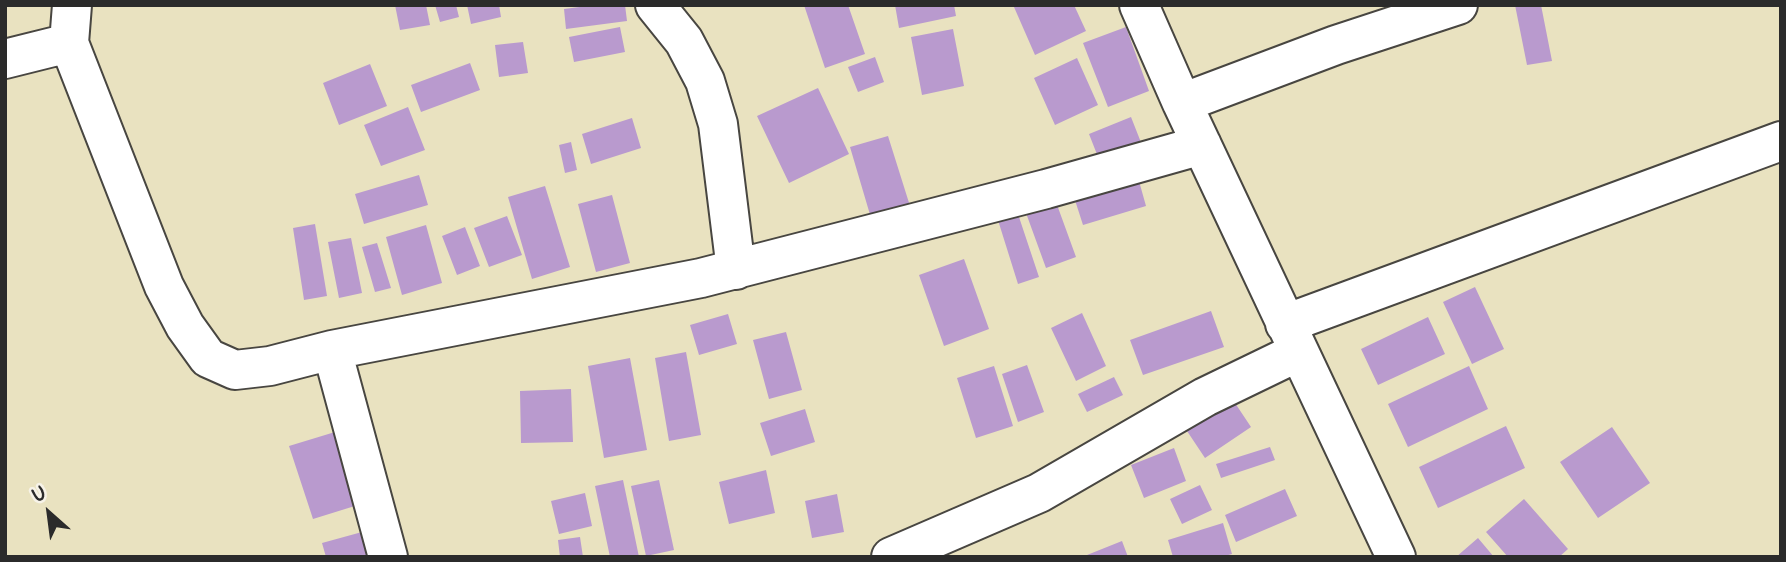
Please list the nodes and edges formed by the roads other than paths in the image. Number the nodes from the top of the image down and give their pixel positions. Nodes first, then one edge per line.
1 (72, 5) edge
2 (655, 5) edge
3 (1139, 5) edge
4 (1458, 5) edge
5 (69, 43) junction
6 (5, 59) edge
7 (1182, 103) junction
8 (1781, 141) edge
9 (1202, 145) junction
10 (736, 270) junction
11 (1292, 338) junction
12 (332, 350) junction
13 (388, 557) edge
14 (891, 557) edge
15 (1396, 557) edge

1 - 5 street
2 - 10 street
3 - 7 street
4 - 7 street
5 - 6 street
5 - 12 street
7 - 9 street
8 - 11 street
9 - 10 street
9 - 11 street
10 - 12 street
11 - 14 street
11 - 15 street
12 - 13 street

